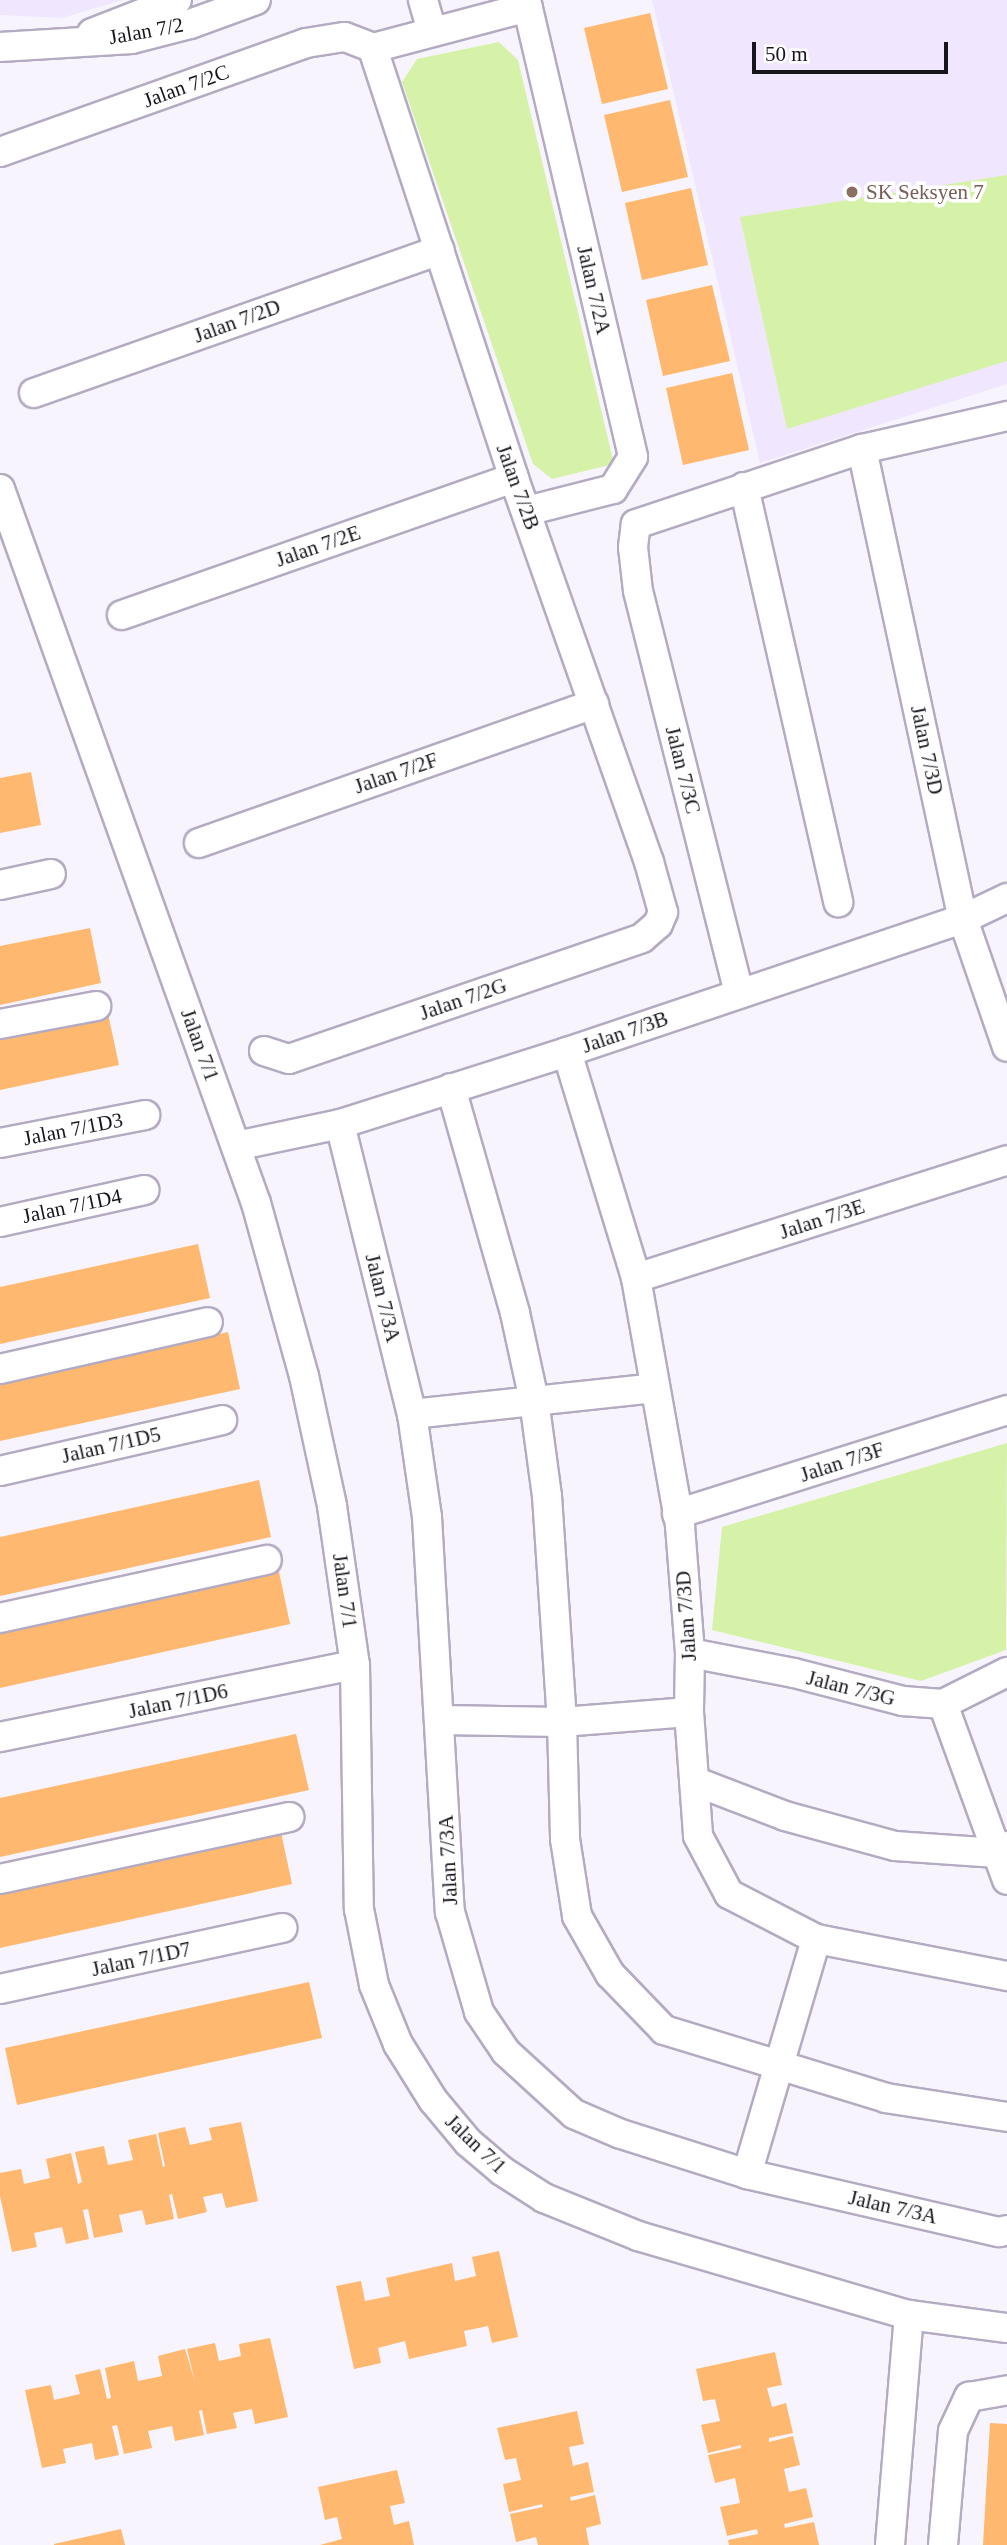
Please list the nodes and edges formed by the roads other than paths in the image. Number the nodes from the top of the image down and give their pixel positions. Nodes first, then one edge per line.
1 (177, 0) edge
2 (256, 0) edge
3 (423, 0) edge
4 (527, 3) edge
5 (466, 11) edge
6 (432, 32) junction
7 (73, 41) junction
8 (0, 47) edge
9 (373, 48) junction
10 (0, 152) edge
11 (439, 250) junction
12 (34, 393) dead end
13 (1007, 416) edge
14 (862, 449) junction
15 (514, 478) junction
16 (744, 487) junction
17 (0, 489) edge
18 (527, 511) junction
19 (8, 536) edge
20 (122, 615) dead end
21 (594, 704) junction
22 (199, 843) dead end
23 (51, 874) dead end
24 (0, 885) edge
25 (1007, 898) edge
26 (838, 902) dead end
27 (963, 919) junction
28 (658, 924) joint
29 (739, 993) junction
30 (96, 1006) dead end
31 (0, 1024) edge
32 (1007, 1047) edge
33 (264, 1051) dead end
34 (567, 1052) junction
35 (451, 1088) junction
36 (145, 1115) dead end
37 (340, 1124) junction
38 (0, 1143) edge
39 (236, 1146) junction
40 (1007, 1160) edge
41 (144, 1190) dead end
42 (0, 1222) edge
43 (636, 1278) junction
44 (208, 1322) dead end
45 (0, 1369) edge
46 (655, 1388) junction
47 (534, 1400) junction
48 (1007, 1410) edge
49 (412, 1414) junction
50 (222, 1420) dead end
51 (0, 1471) edge
52 (677, 1514) junction
53 (267, 1560) dead end
54 (0, 1618) edge
55 (690, 1653) junction
56 (355, 1665) junction
57 (1007, 1672) edge
58 (943, 1704) junction
59 (688, 1712) junction
60 (441, 1720) junction
61 (562, 1722) junction
62 (0, 1737) edge
63 (694, 1782) junction
64 (289, 1817) dead end
65 (1002, 1850) edge
66 (0, 1879) edge
67 (1007, 1880) edge
68 (283, 1928) dead end
69 (816, 1939) junction
70 (1007, 1976) edge
71 (0, 1989) edge
72 (778, 2067) junction
73 (1007, 2117) edge
74 (747, 2174) junction
75 (1007, 2231) edge
76 (909, 2315) junction
77 (1007, 2328) edge
78 (1007, 2390) edge
79 (890, 2545) edge
80 (943, 2545) edge

1 - 7 street, Jalan 7/2
2 - 7 street, Jalan 7/2
3 - 6 street
4 - 5 street
4 - 18 street, Jalan 7/2A
5 - 6 street
6 - 9 street
7 - 8 street, Jalan 7/2
9 - 10 street, Jalan 7/2C
9 - 11 street, Jalan 7/2B
11 - 12 street, Jalan 7/2D
11 - 15 street, Jalan 7/2B
13 - 14 street
14 - 16 street
14 - 27 street, Jalan 7/3D
15 - 18 street, Jalan 7/2B
15 - 20 street, Jalan 7/2E
16 - 26 street
16 - 29 street, Jalan 7/3C
17 - 19 street, Jalan 7/1
18 - 21 street, Jalan 7/2B
19 - 39 street, Jalan 7/1
21 - 22 street, Jalan 7/2F
21 - 28 street, Jalan 7/2B
23 - 24 street
25 - 27 street, Jalan 7/3B
27 - 29 street, Jalan 7/3B
27 - 32 street, Jalan 7/3D
28 - 33 street, Jalan 7/2G
29 - 34 street, Jalan 7/3B
30 - 31 street
34 - 35 street, Jalan 7/3B
34 - 43 street, Jalan 7/3D
35 - 37 street, Jalan 7/3B
35 - 47 street
36 - 38 street, Jalan 7/1D3
37 - 39 street, Jalan 7/3B
37 - 49 street, Jalan 7/3A
39 - 56 street, Jalan 7/1
40 - 43 street, Jalan 7/3E
41 - 42 street, Jalan 7/1D4
43 - 46 street, Jalan 7/3D
44 - 45 street
46 - 47 street
46 - 52 street, Jalan 7/3D
47 - 49 street
47 - 61 street
48 - 52 street, Jalan 7/3F
49 - 60 street, Jalan 7/3A
50 - 51 street, Jalan 7/1D5
52 - 55 street, Jalan 7/3D
53 - 54 street
55 - 58 street, Jalan 7/3G
55 - 59 street, Jalan 7/3D
56 - 62 street, Jalan 7/1D6
56 - 76 street, Jalan 7/1
57 - 58 street
58 - 65 street
59 - 61 street
59 - 63 street, Jalan 7/3D
60 - 61 street
60 - 74 street, Jalan 7/3A
61 - 72 street
63 - 65 street
63 - 69 street, Jalan 7/3D
64 - 66 street
65 - 67 street
68 - 71 street, Jalan 7/1D7
69 - 70 street, Jalan 7/3D
69 - 72 street
72 - 73 street
72 - 74 street
74 - 75 street, Jalan 7/3A
76 - 77 street, Jalan 7/1
76 - 79 street
78 - 80 street

